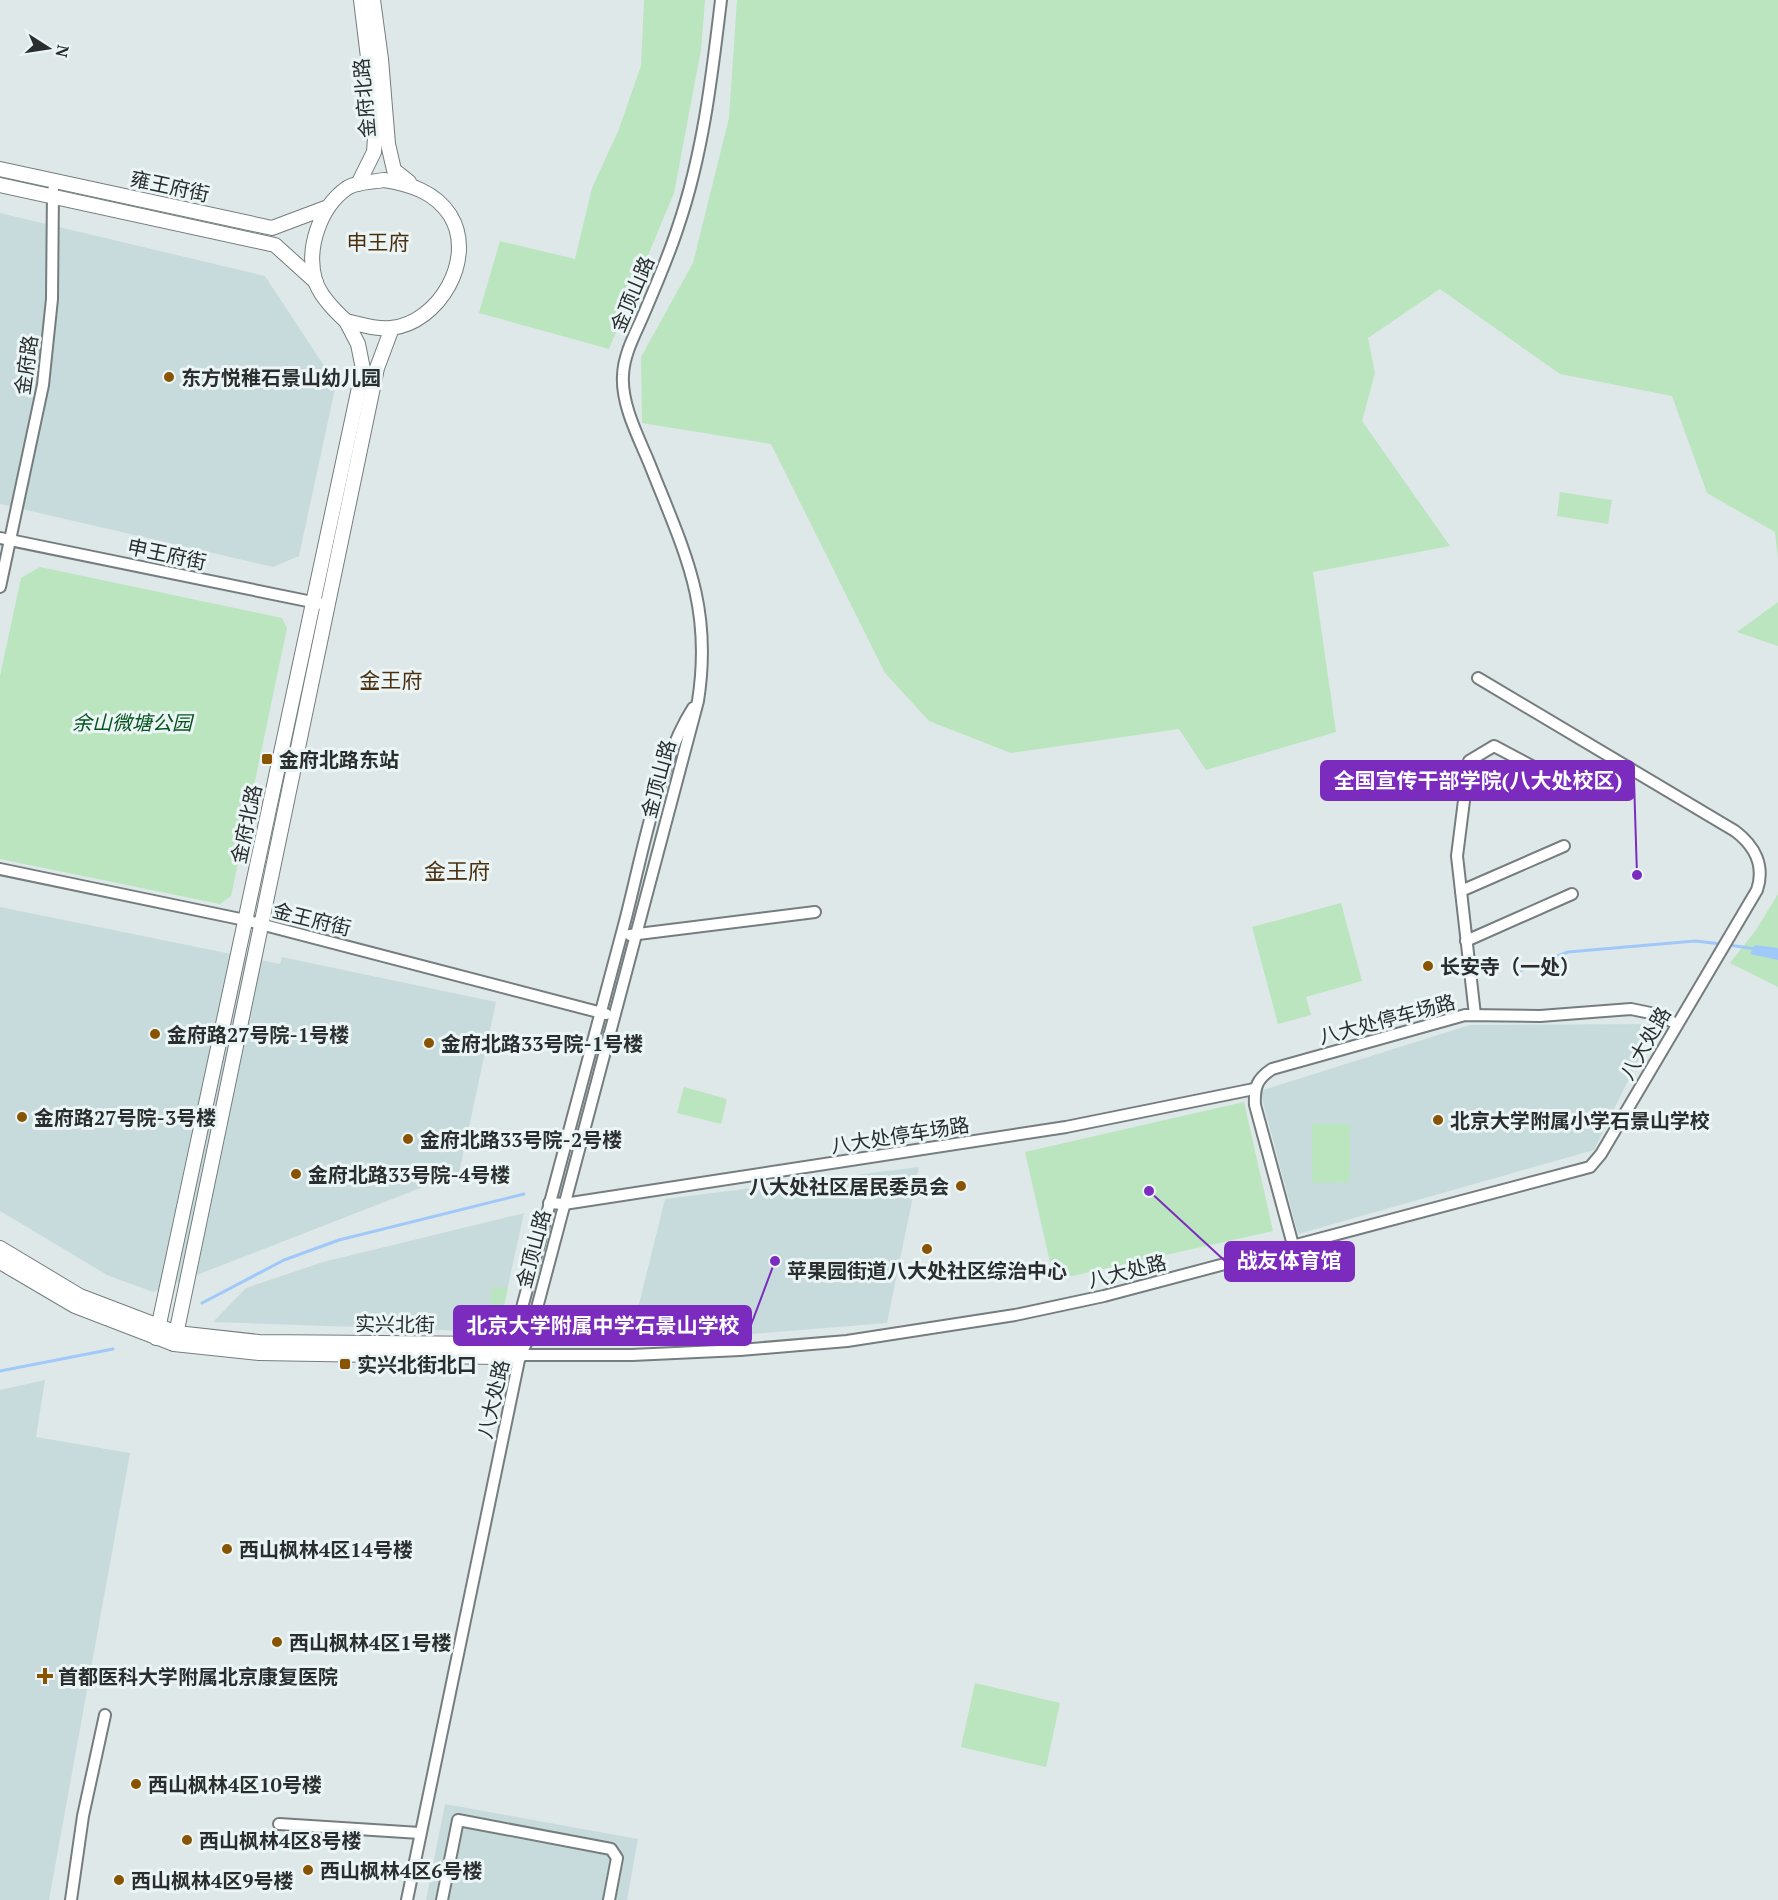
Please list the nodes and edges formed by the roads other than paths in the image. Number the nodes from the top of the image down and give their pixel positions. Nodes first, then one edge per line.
1 (361, 0) edge
2 (373, 0) edge
3 (721, 0) edge
4 (0, 169) edge
5 (53, 181) junction
6 (358, 184) junction
7 (411, 184) junction
8 (0, 185) edge
9 (53, 196) junction
10 (328, 207) junction
11 (316, 282) junction
12 (346, 321) junction
13 (392, 328) junction
14 (5, 539) edge
15 (0, 587) edge
16 (320, 604) junction
17 (1478, 678) dead end
18 (698, 701) junction
19 (1563, 783) dead end
20 (1564, 846) dead end
21 (0, 869) edge
22 (1461, 891) junction
23 (1572, 894) dead end
24 (815, 912) dead end
25 (245, 920) junction
26 (260, 924) junction
27 (621, 935) junction
28 (635, 935) junction
29 (1467, 941) junction
30 (600, 1012) junction
31 (1475, 1015) junction
32 (613, 1016) junction
33 (1676, 1024) junction
34 (1254, 1089) junction
35 (549, 1203) junction
36 (564, 1204) junction
37 (1293, 1245) junction
38 (0, 1248) edge
39 (0, 1262) edge
40 (157, 1333) junction
41 (175, 1338) junction
42 (520, 1354) junction
43 (105, 1715) dead end
44 (279, 1824) dead end
45 (420, 1833) junction
46 (445, 1898) edge
47 (71, 1900) edge
48 (407, 1900) edge
49 (609, 1900) edge

1 - 6 main road, 金府北路
2 - 7 main road, 金府北路
3 - 18 street, 金顶山路
4 - 5 main road, 雍王府街
5 - 9 street, 金府路
5 - 10 main road, 雍王府街
6 - 7 main road
6 - 10 main road
7 - 13 main road
8 - 9 main road, 雍王府街
9 - 11 main road, 雍王府街
9 - 14 street, 金府路
10 - 11 main road
11 - 12 main road
12 - 13 main road
12 - 16 main road, 金府北路
13 - 16 main road, 金府北路
14 - 15 street, 金府路
14 - 16 street, 申王府街
16 - 25 main road, 金府北路
16 - 26 main road, 金府北路
17 - 33 street, 八大处路
18 - 27 street, 金顶山路
18 - 28 street, 金顶山路
19 - 22 street
20 - 22 street
21 - 25 street, 金王府街
22 - 29 street
23 - 29 street
24 - 28 street
25 - 26 street, 金王府街
25 - 40 main road, 金府北路
26 - 30 street, 金王府街
26 - 41 main road, 金府北路
27 - 28 street
27 - 30 street, 金顶山路
28 - 32 street, 金顶山路
29 - 31 street
30 - 32 street, 金王府街
30 - 35 street, 金顶山路
31 - 33 street, 八大处停车场路
31 - 34 street, 八大处停车场路
32 - 36 street, 金顶山路
33 - 37 street, 八大处路
34 - 36 street, 八大处停车场路
34 - 37 street
35 - 36 street, 八大处停车场路
35 - 42 street, 金顶山路
36 - 42 street, 金顶山路
37 - 42 street, 八大处路
38 - 40 main road, 实兴北街
39 - 40 main road, 实兴北街
40 - 41 main road, 实兴北街
41 - 42 main road, 实兴北街
42 - 45 street, 八大处路
43 - 47 street
44 - 45 street
45 - 48 street, 八大处路
46 - 49 street

